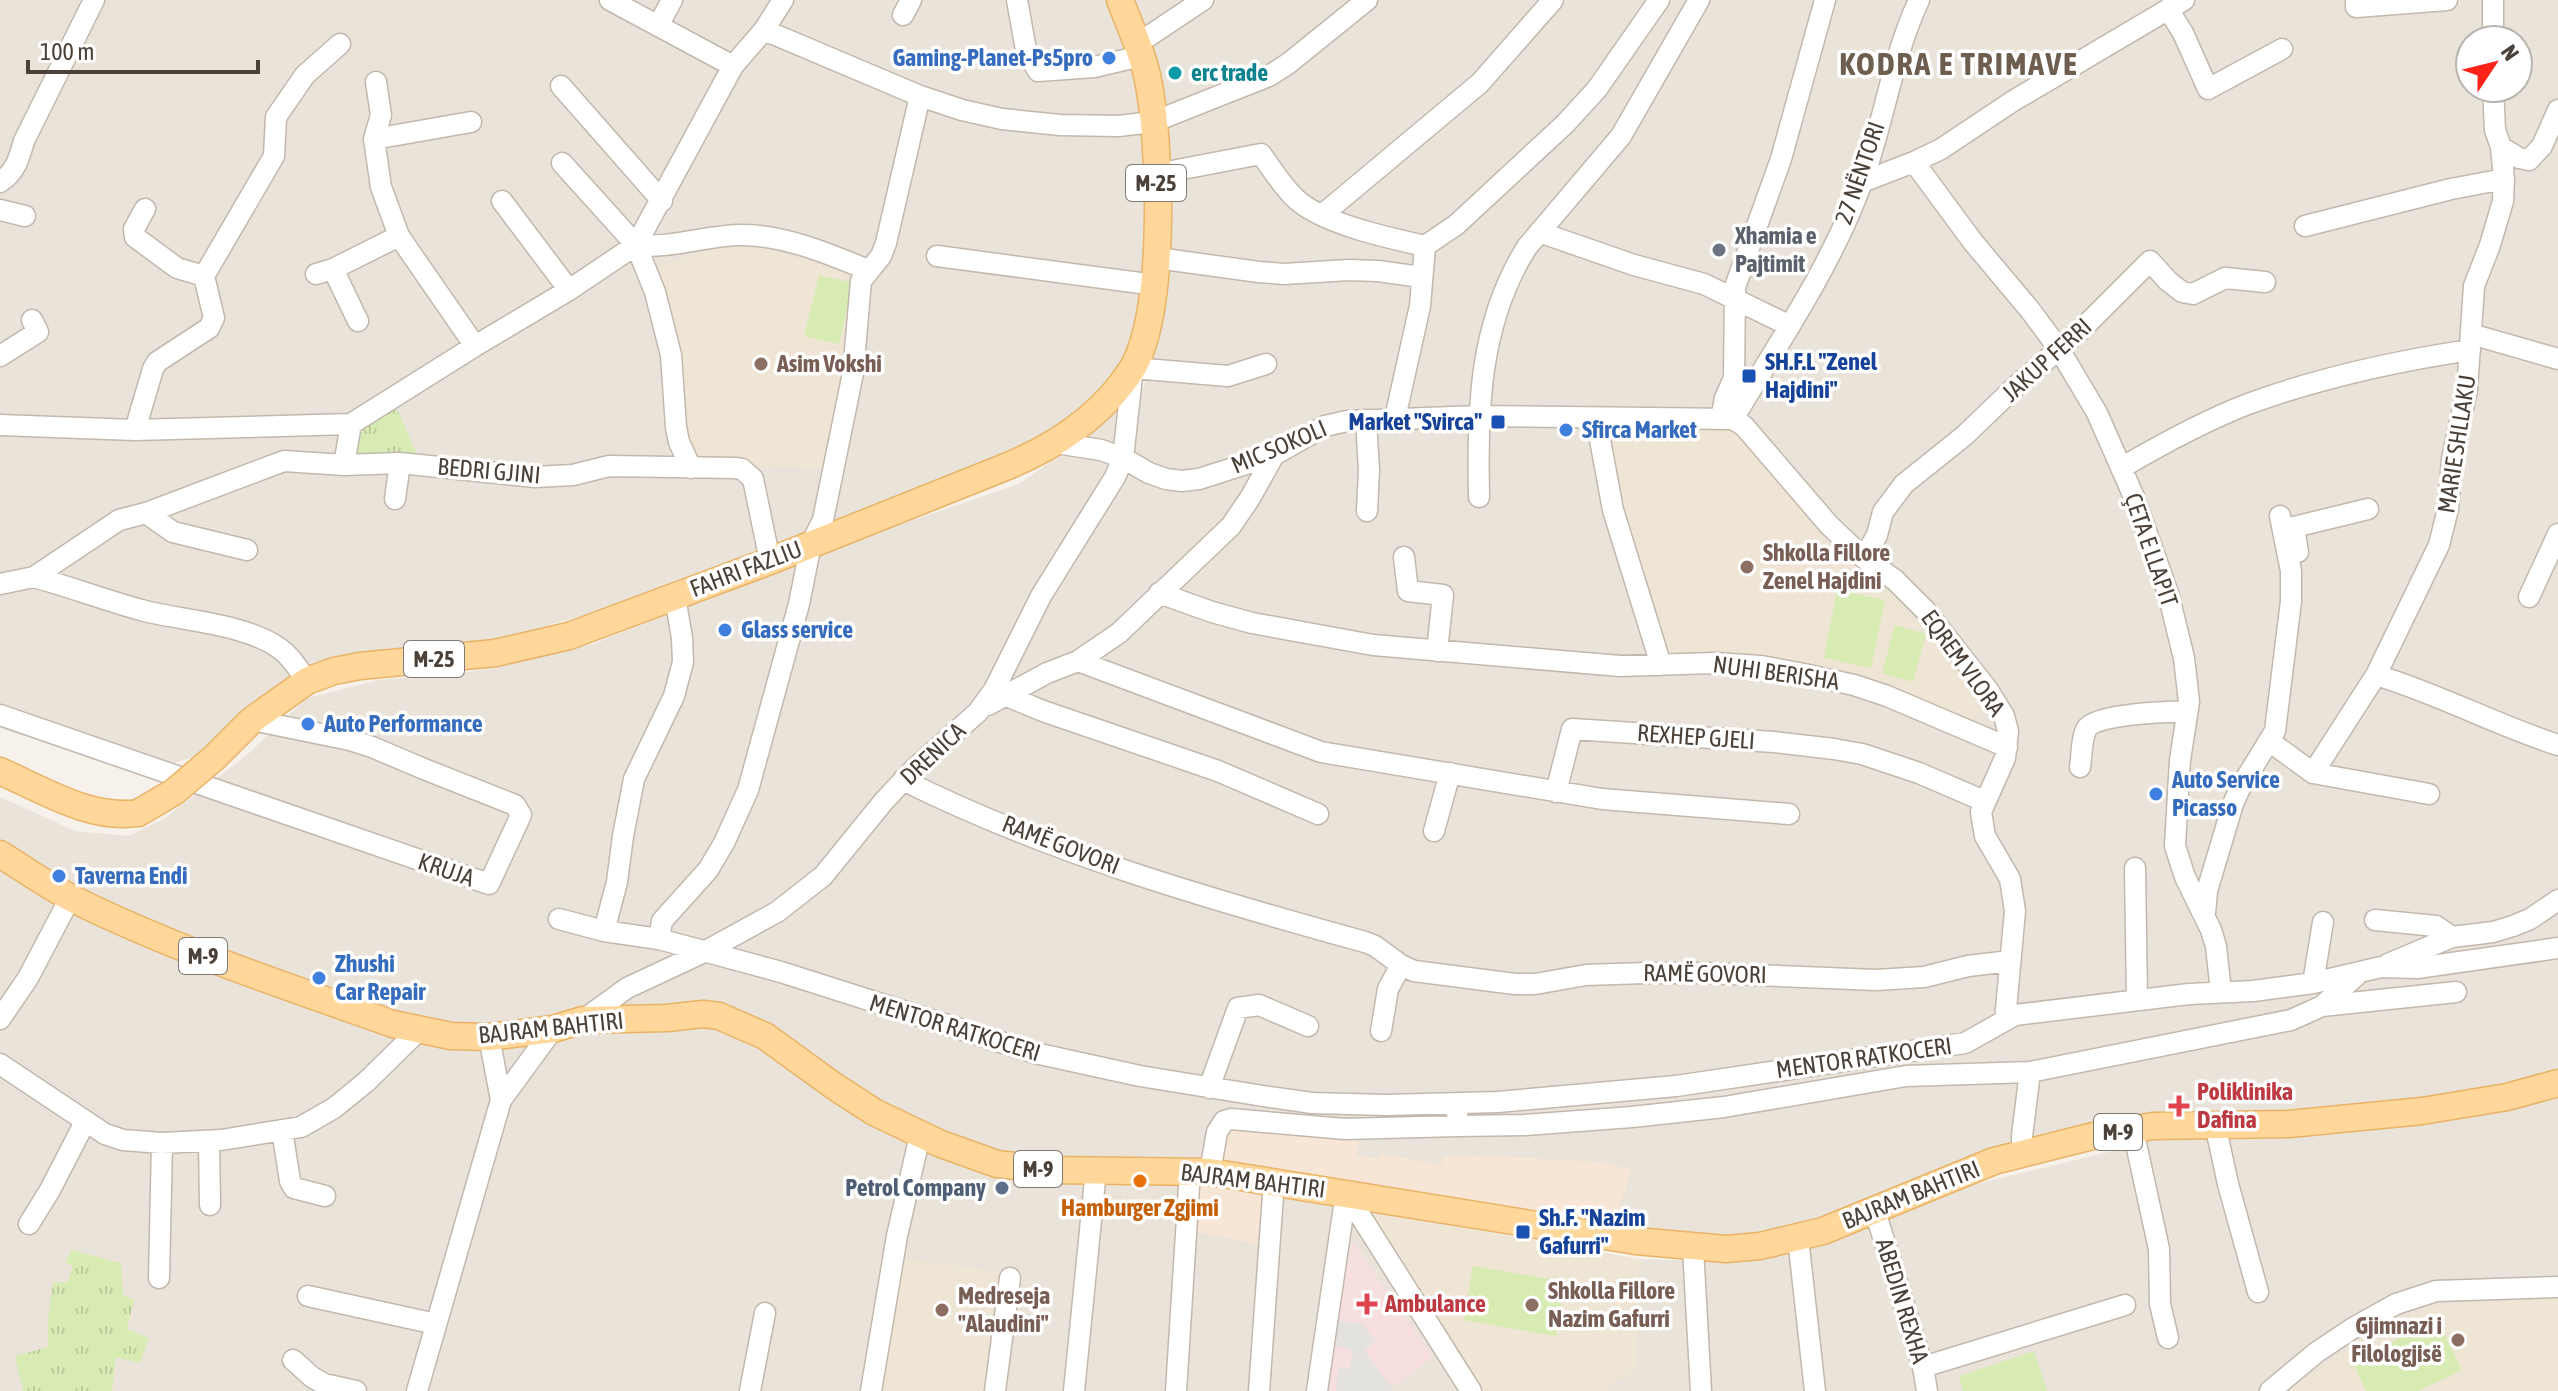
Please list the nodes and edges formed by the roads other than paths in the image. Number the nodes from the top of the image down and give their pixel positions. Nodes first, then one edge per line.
1 (94, 0) edge
2 (610, 0) edge
3 (672, 0) edge
4 (783, 0) edge
5 (1017, 0) edge
6 (1120, 0) edge
7 (1203, 0) edge
8 (1367, 0) edge
9 (1553, 0) edge
10 (1659, 0) edge
11 (1699, 0) edge
12 (1825, 0) edge
13 (1919, 0) edge
14 (2356, 0) edge
15 (2447, 0) edge
16 (2493, 0) edge
17 (2176, 4) edge
18 (2493, 24) edge
19 (658, 26) junction
20 (764, 30) junction
21 (340, 44) dead end
22 (2282, 49) dead end
23 (1139, 50) junction
24 (733, 66) junction
25 (376, 82) dead end
26 (561, 86) dead end
27 (920, 96) junction
28 (2494, 104) edge
29 (2558, 110) edge
30 (471, 122) dead end
31 (1153, 122) junction
32 (374, 139) junction
33 (2501, 147) junction
34 (1914, 162) junction
35 (562, 163) dead end
36 (1156, 174) junction
37 (2504, 179) junction
38 (0, 182) edge
39 (1862, 182) junction
40 (502, 201) dead end
41 (662, 201) junction
42 (145, 209) dead end
43 (0, 210) edge
44 (1322, 215) junction
45 (25, 216) dead end
46 (2305, 226) dead end
47 (1539, 232) junction
48 (399, 236) junction
49 (636, 245) junction
50 (1425, 246) junction
51 (937, 256) dead end
52 (1157, 258) junction
53 (868, 270) junction
54 (204, 276) junction
55 (1421, 277) junction
56 (2265, 282) dead end
57 (1155, 285) junction
58 (569, 290) junction
59 (1734, 299) junction
60 (32, 320) dead end
61 (358, 321) dead end
62 (1790, 326) junction
63 (2471, 342) junction
64 (475, 346) junction
65 (2059, 349) junction
66 (0, 356) edge
67 (2558, 359) edge
68 (1266, 364) dead end
69 (1133, 368) junction
70 (1478, 416) junction
71 (1395, 418) junction
72 (1596, 418) junction
73 (1727, 419) junction
74 (1366, 420) junction
75 (351, 424) junction
76 (0, 425) edge
77 (135, 430) junction
78 (1056, 443) junction
79 (1274, 455) junction
80 (1123, 458) junction
81 (400, 463) junction
82 (344, 465) junction
83 (691, 468) junction
84 (2121, 468) junction
85 (1479, 497) dead end
86 (395, 499) dead end
87 (2368, 509) dead end
88 (1367, 511) dead end
89 (146, 513) junction
90 (2280, 516) dead end
91 (2558, 534) edge
92 (811, 544) junction
93 (247, 550) dead end
94 (1404, 557) dead end
95 (1864, 558) junction
96 (770, 561) junction
97 (34, 577) junction
98 (0, 584) edge
99 (1159, 593) junction
100 (675, 597) junction
101 (2529, 597) dead end
102 (1437, 651) junction
103 (1078, 661) junction
104 (1661, 665) junction
105 (2284, 665) junction
106 (2376, 675) junction
107 (307, 681) junction
108 (999, 693) junction
109 (2187, 712) junction
110 (0, 715) edge
111 (252, 720) junction
112 (2269, 741) junction
113 (2558, 745) edge
114 (2007, 747) junction
115 (2080, 767) dead end
116 (0, 771) edge
117 (1450, 773) junction
118 (2313, 773) junction
119 (903, 780) junction
120 (1556, 792) junction
121 (2429, 794) dead end
122 (1984, 801) junction
123 (1318, 814) dead end
124 (1789, 814) dead end
125 (1434, 831) dead end
126 (0, 854) edge
127 (2135, 868) dead end
128 (70, 898) junction
129 (2558, 900) edge
130 (2205, 913) junction
131 (559, 919) dead end
132 (2375, 920) dead end
133 (2323, 922) dead end
134 (604, 931) junction
135 (2452, 937) junction
136 (659, 939) junction
137 (2558, 948) edge
138 (704, 952) junction
139 (2010, 961) junction
140 (1401, 965) junction
141 (2381, 967) junction
142 (2358, 974) junction
143 (2313, 983) junction
144 (2221, 992) junction
145 (2456, 992) dead end
146 (2137, 1000) junction
147 (2322, 1006) junction
148 (0, 1019) edge
149 (583, 1020) junction
150 (2005, 1020) junction
151 (1308, 1026) dead end
152 (553, 1029) junction
153 (418, 1031) junction
154 (1381, 1031) dead end
155 (489, 1037) junction
156 (1903, 1052) junction
157 (0, 1064) edge
158 (2030, 1072) junction
159 (1906, 1076) junction
160 (2558, 1083) edge
161 (1209, 1088) junction
162 (501, 1100) junction
163 (1457, 1104) junction
164 (85, 1122) junction
165 (2215, 1124) junction
166 (1458, 1126) junction
167 (282, 1130) junction
168 (2133, 1130) junction
169 (920, 1135) junction
170 (209, 1141) junction
171 (162, 1143) junction
172 (2022, 1153) junction
173 (1096, 1170) junction
174 (1200, 1171) junction
175 (1274, 1181) junction
176 (1346, 1193) junction
177 (325, 1196) dead end
178 (210, 1205) dead end
179 (1875, 1211) junction
180 (29, 1224) dead end
181 (1798, 1238) junction
182 (1693, 1248) junction
183 (159, 1278) dead end
184 (1010, 1278) dead end
185 (2558, 1287) edge
186 (2258, 1292) dead end
187 (308, 1296) dead end
188 (2125, 1305) dead end
189 (765, 1313) dead end
190 (436, 1324) junction
191 (2168, 1338) dead end
192 (293, 1360) dead end
193 (1923, 1367) junction
194 (356, 1391) edge
195 (417, 1391) edge
196 (750, 1391) edge
197 (871, 1391) edge
198 (995, 1391) edge
199 (1074, 1391) edge
200 (1176, 1391) edge
201 (1259, 1391) edge
202 (1317, 1391) edge
203 (1471, 1391) edge
204 (1701, 1391) edge
205 (1815, 1391) edge
206 (1927, 1391) edge
207 (2270, 1391) edge

1 - 38 street
2 - 19 street
3 - 19 street
4 - 20 street
5 - 23 street
6 - 23 main road, FAHRI FAZLIU / M-25
7 - 23 street
8 - 31 street
9 - 44 street
10 - 50 street
11 - 47 street
12 - 59 street
13 - 39 street, 27 NËNTORI
14 - 15 street
16 - 18 street
17 - 22 street
17 - 34 street
19 - 24 street
20 - 24 street
20 - 27 street
21 - 54 street
23 - 31 main road, FAHRI FAZLIU / M-25
24 - 41 street
25 - 32 street
26 - 41 street
27 - 31 street
27 - 53 street
28 - 33 street, MARIE SHLLAKU
29 - 33 street
30 - 32 street
31 - 36 main road, FAHRI FAZLIU / M-25
32 - 48 street
33 - 37 street, MARIE SHLLAKU
34 - 39 street
34 - 65 street, ÇETA E LLAPIT
35 - 49 street
36 - 44 street
36 - 52 main road, FAHRI FAZLIU / M-25
37 - 46 street
37 - 63 street, MARIE SHLLAKU
39 - 62 street, 27 NËNTORI
40 - 58 street
41 - 49 street
42 - 54 street
43 - 45 street
44 - 50 street
47 - 59 street
47 - 70 street
48 - 61 street
48 - 64 street
49 - 53 street
49 - 58 street
49 - 83 street
50 - 55 street
51 - 57 street
52 - 55 street
52 - 57 main road, FAHRI FAZLIU / M-25
53 - 92 street
54 - 77 street
55 - 71 street
56 - 65 street, JAKUP FERRI
57 - 69 main road, FAHRI FAZLIU / M-25
58 - 64 street
59 - 62 street
59 - 73 street
60 - 66 street
62 - 73 street, 27 NËNTORI
63 - 67 street
63 - 84 street
63 - 106 street, MARIE SHLLAKU
64 - 75 street
65 - 84 street, ÇETA E LLAPIT
65 - 95 street, JAKUP FERRI
68 - 69 street
69 - 78 main road, FAHRI FAZLIU / M-25
69 - 80 street
70 - 71 street, MIC SOKOLI
70 - 72 street, MIC SOKOLI
70 - 85 street
71 - 74 street, MIC SOKOLI
72 - 73 street, MIC SOKOLI
72 - 104 street
73 - 95 street, EQREM VLORA
74 - 79 street, MIC SOKOLI
74 - 88 street
75 - 77 street
75 - 82 street
76 - 77 street
78 - 80 street, MIC SOKOLI
78 - 92 main road, FAHRI FAZLIU / M-25
79 - 80 street, MIC SOKOLI
79 - 99 street, DRENICA
80 - 108 street
81 - 82 street, BEDRI GJINI
81 - 83 street, BEDRI GJINI
81 - 86 street
82 - 89 street, BEDRI GJINI
83 - 96 street, BEDRI GJINI
84 - 109 street, ÇETA E LLAPIT
87 - 105 street
89 - 93 street
89 - 97 street, BEDRI GJINI
90 - 105 street
91 - 101 street
92 - 96 main road, FAHRI FAZLIU / M-25
92 - 136 street
94 - 102 street
95 - 114 street, EQREM VLORA
96 - 100 main road, FAHRI FAZLIU / M-25
97 - 98 street, BEDRI GJINI
97 - 107 street
99 - 102 street, NUHI BERISHA
99 - 103 street, DRENICA
100 - 107 main road, FAHRI FAZLIU / M-25
100 - 134 street
102 - 104 street, NUHI BERISHA
103 - 108 street, DRENICA
103 - 117 street
104 - 114 street, NUHI BERISHA
105 - 112 street
106 - 113 street
106 - 118 street, MARIE SHLLAKU
107 - 111 main road, FAHRI FAZLIU / M-25
108 - 119 street, DRENICA
108 - 123 street
109 - 115 street
109 - 130 street, ÇETA E LLAPIT
110 - 111 street, KRUJA
111 - 116 main road, FAHRI FAZLIU / M-25, bridge
112 - 118 street
112 - 130 street
114 - 122 street, EQREM VLORA
117 - 120 street
117 - 125 street
118 - 121 street
119 - 138 street, DRENICA
119 - 140 street, RAMË GOVORI
120 - 122 street, REXHEP GJELI
120 - 124 street
122 - 139 street
126 - 128 main road, BAJRAM BAHTIRI / M-9
127 - 146 street
128 - 148 street
128 - 153 main road, BAJRAM BAHTIRI / M-9
129 - 135 street
130 - 144 street, ÇETA E LLAPIT
131 - 134 street, MENTOR RATKOCERI
132 - 135 street
133 - 143 street
134 - 136 street, MENTOR RATKOCERI
135 - 141 street
136 - 138 street, MENTOR RATKOCERI
137 - 141 street, MENTOR RATKOCERI
138 - 149 street, DRENICA
138 - 161 street, MENTOR RATKOCERI
139 - 140 street, RAMË GOVORI
139 - 150 street
140 - 154 street
141 - 142 street, MENTOR RATKOCERI
142 - 143 street, MENTOR RATKOCERI
142 - 147 street
143 - 144 street, MENTOR RATKOCERI
144 - 146 street, MENTOR RATKOCERI
145 - 147 street
146 - 150 street, MENTOR RATKOCERI
147 - 158 street
149 - 152 main road, BAJRAM BAHTIRI / M-9
149 - 169 main road, BAJRAM BAHTIRI / M-9
150 - 156 street, MENTOR RATKOCERI
151 - 161 street
152 - 155 main road, BAJRAM BAHTIRI / M-9
152 - 162 street
153 - 155 main road, BAJRAM BAHTIRI / M-9
153 - 167 street
155 - 162 street
156 - 159 street
156 - 163 street, MENTOR RATKOCERI
157 - 164 street
158 - 159 street
158 - 172 street
159 - 166 street
160 - 165 main road, BAJRAM BAHTIRI / M-9
161 - 163 street, MENTOR RATKOCERI
162 - 190 street
163 - 166 street
164 - 171 street
164 - 180 street
165 - 168 main road, BAJRAM BAHTIRI / M-9
165 - 186 street
166 - 174 street
167 - 170 street
167 - 177 street
168 - 172 main road, BAJRAM BAHTIRI / M-9
168 - 191 street
169 - 173 main road, BAJRAM BAHTIRI / M-9
169 - 197 street
170 - 171 street
170 - 178 street
171 - 183 street
172 - 179 main road, BAJRAM BAHTIRI / M-9
173 - 174 main road, BAJRAM BAHTIRI / M-9
173 - 199 street
174 - 175 main road, BAJRAM BAHTIRI / M-9
174 - 200 street
175 - 176 main road, BAJRAM BAHTIRI / M-9
175 - 201 street
176 - 182 main road, BAJRAM BAHTIRI / M-9
176 - 202 street
176 - 203 street
179 - 181 main road, BAJRAM BAHTIRI / M-9
179 - 193 street, ABEDIN REXHA
181 - 182 main road, BAJRAM BAHTIRI / M-9
181 - 205 street
182 - 204 street
184 - 198 street
185 - 207 street
187 - 190 street
188 - 193 street
189 - 196 street
190 - 195 street
192 - 194 street
193 - 206 street, ABEDIN REXHA

